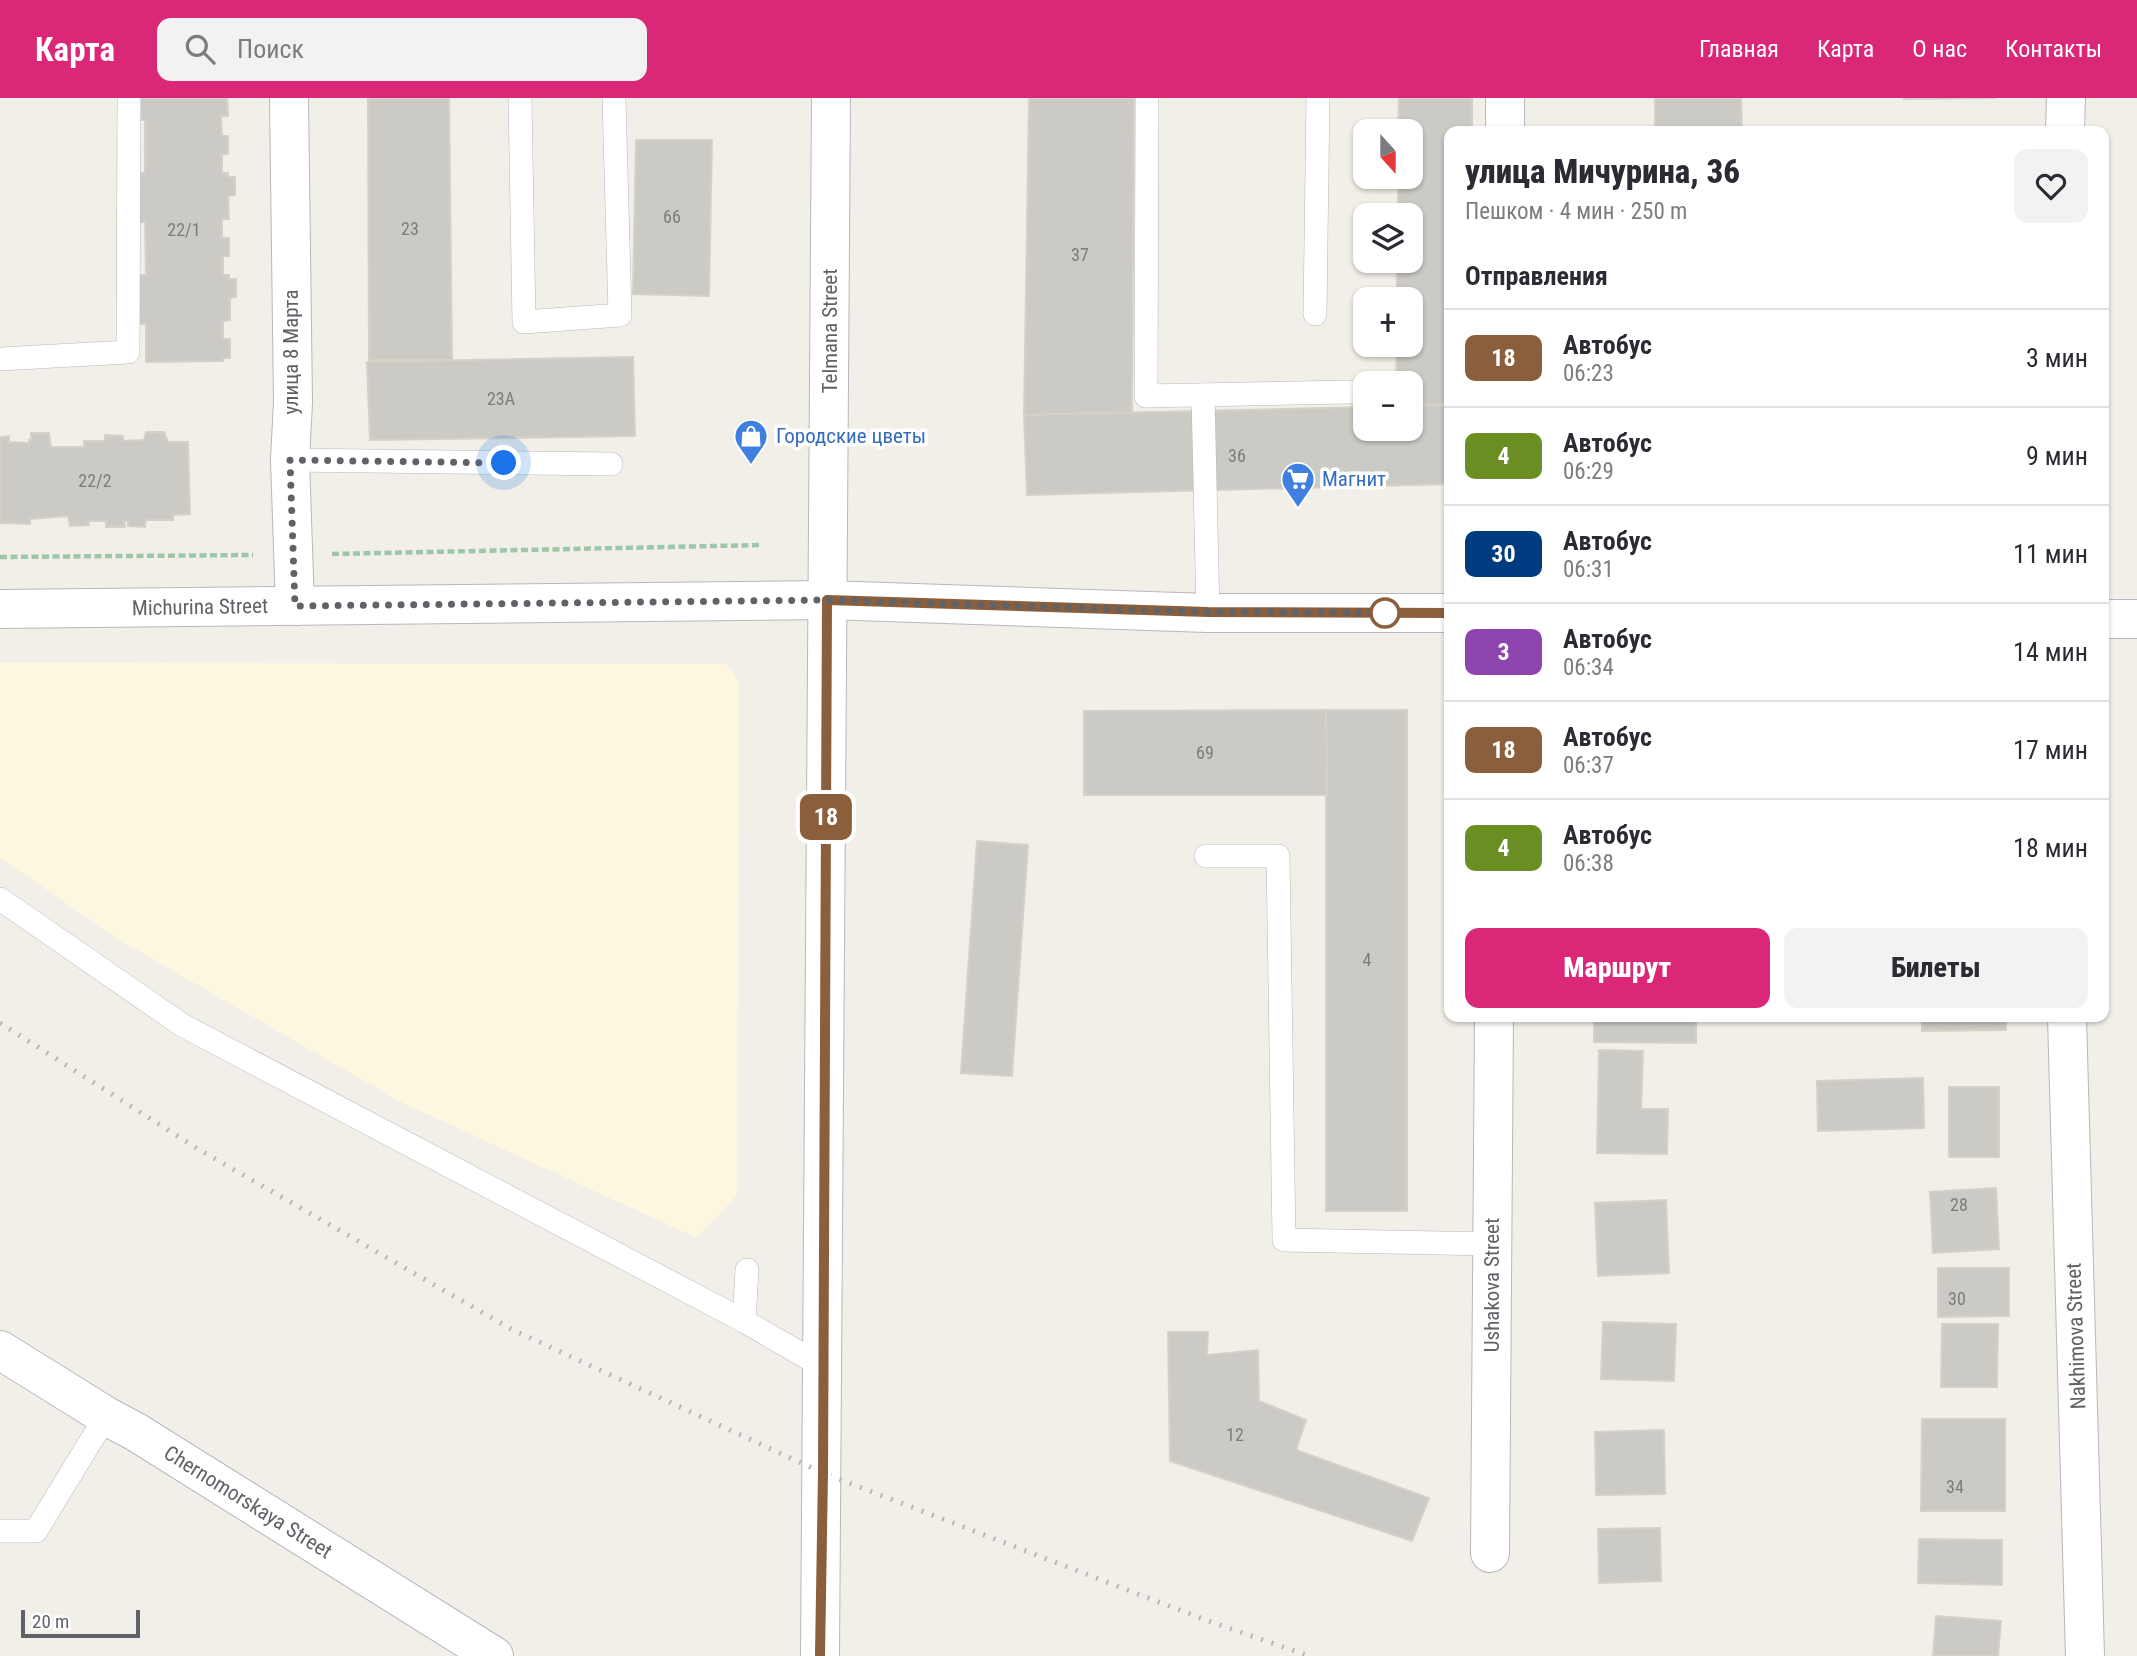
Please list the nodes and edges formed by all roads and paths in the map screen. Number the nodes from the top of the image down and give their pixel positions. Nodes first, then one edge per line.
1 (129, 98) edge
2 (289, 98) edge
3 (520, 98) edge
4 (614, 98) edge
5 (831, 98) edge
6 (1147, 98) edge
7 (1318, 98) edge
8 (1505, 98) edge
9 (2066, 98) edge
10 (1505, 126) edge
11 (2065, 126) edge
12 (1315, 314) dead end
13 (0, 359) edge
14 (1349, 391) dead end
15 (1203, 395) junction
16 (290, 460) junction
17 (611, 464) dead end
18 (762, 545) dead end
19 (294, 555) junction
20 (0, 557) edge
21 (827, 600) junction
22 (295, 606) junction
23 (0, 609) edge
24 (1208, 612) junction
25 (1444, 613) edge
26 (2109, 619) edge
27 (2137, 620) edge
28 (1206, 856) dead end
29 (0, 899) edge
30 (1494, 1022) edge
31 (2067, 1022) edge
32 (1493, 1244) junction
33 (747, 1270) dead end
34 (744, 1321) junction
35 (0, 1350) edge
36 (822, 1366) junction
37 (106, 1416) junction
38 (0, 1531) edge
39 (1490, 1553) dead end
40 (494, 1656) edge
41 (820, 1656) edge
42 (2085, 1656) edge

1 - 13 lane
2 - 16 street, улица 8 Марта
3 - 4 lane
5 - 21 street, Telmana Street
6 - 15 lane
7 - 12 lane
8 - 10 street
9 - 11 street
14 - 15 lane
15 - 24 lane
16 - 17 lane
16 - 19 street, улица 8 Марта
18 - 19 path
19 - 20 path
19 - 22 street, улица 8 Марта
21 - 22 street, Michurina Street
21 - 24 street, Michurina Street
21 - 36 street, Telmana Street
22 - 23 street, Michurina Street
24 - 25 street, Michurina Street
26 - 27 street
28 - 32 lane
29 - 34 lane
30 - 32 street, Ushakova Street
31 - 42 street, Nakhimova Street
32 - 39 street, Ushakova Street
33 - 34 lane
34 - 36 lane
35 - 37 street, Chernomorskaya Street
36 - 41 street, Telmana Street
37 - 38 lane
37 - 40 street, Chernomorskaya Street

